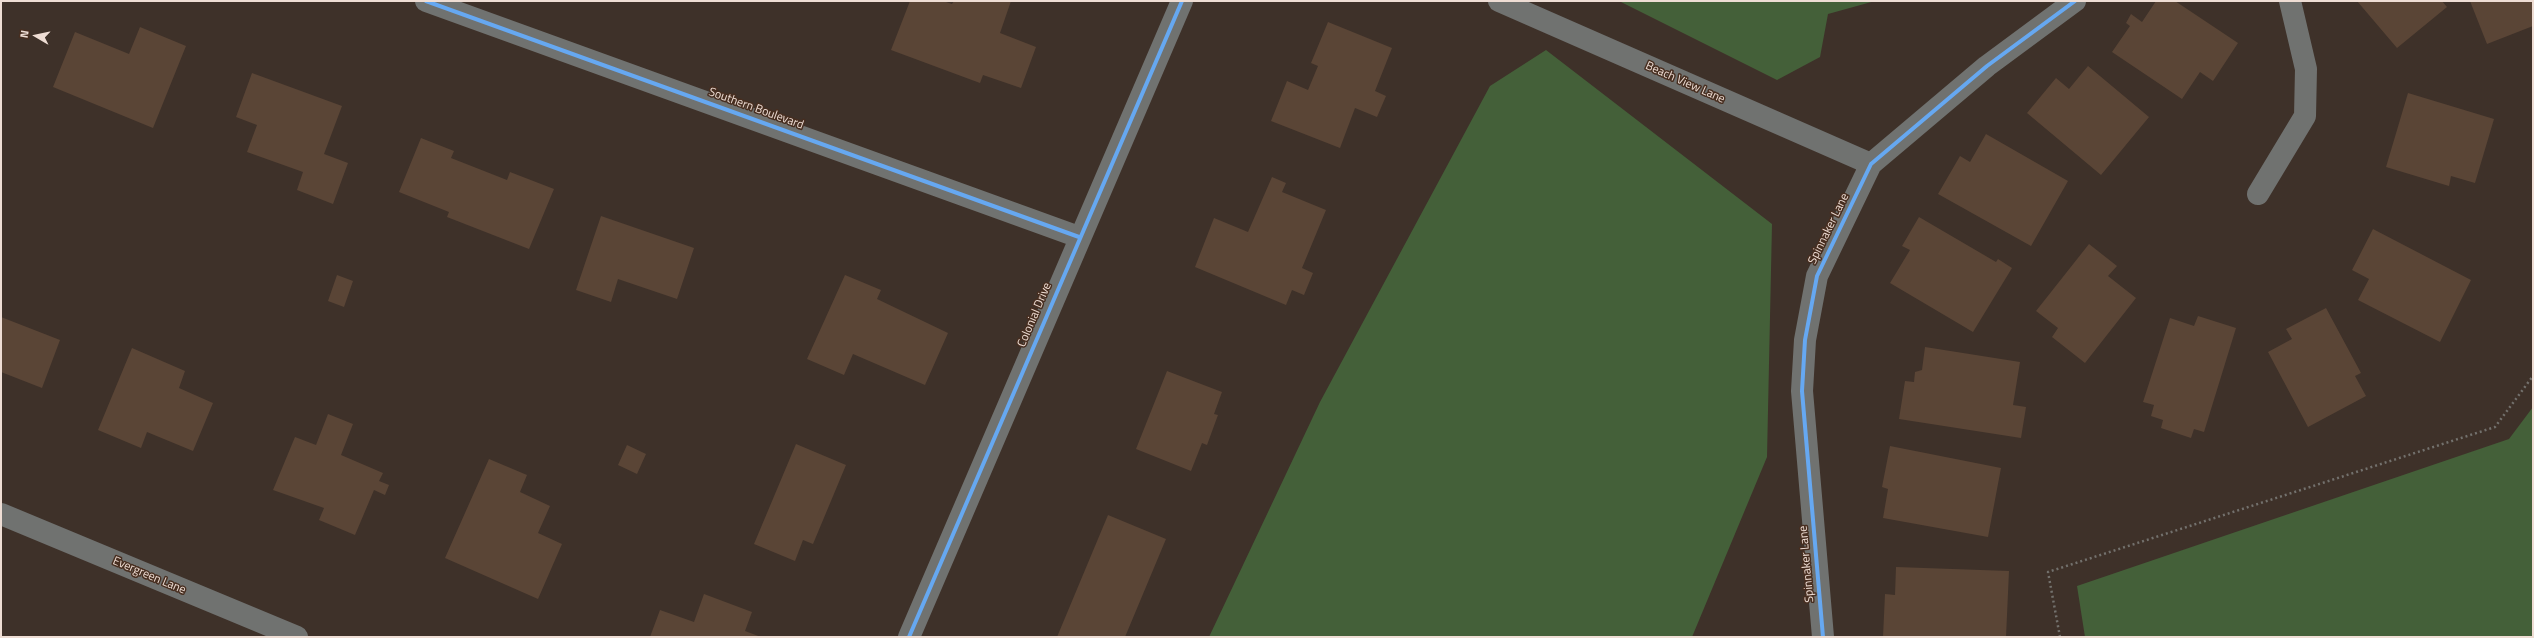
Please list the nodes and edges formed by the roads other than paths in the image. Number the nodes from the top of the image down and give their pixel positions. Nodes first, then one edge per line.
1 (426, 1) edge
2 (1182, 1) edge
3 (1500, 1) edge
4 (2075, 1) edge
5 (2290, 1) edge
6 (1871, 164) junction
7 (2258, 194) dead end
8 (1079, 237) junction
9 (1, 514) edge
10 (297, 637) edge
11 (909, 637) edge
12 (1823, 637) edge

1 - 8 street, Southern Boulevard
2 - 8 street, Colonial Drive
3 - 6 street, Beach View Lane
4 - 6 street, Spinnaker Lane
5 - 7 street
6 - 12 street, Spinnaker Lane
8 - 11 street, Colonial Drive
9 - 10 street, Evergreen Lane

